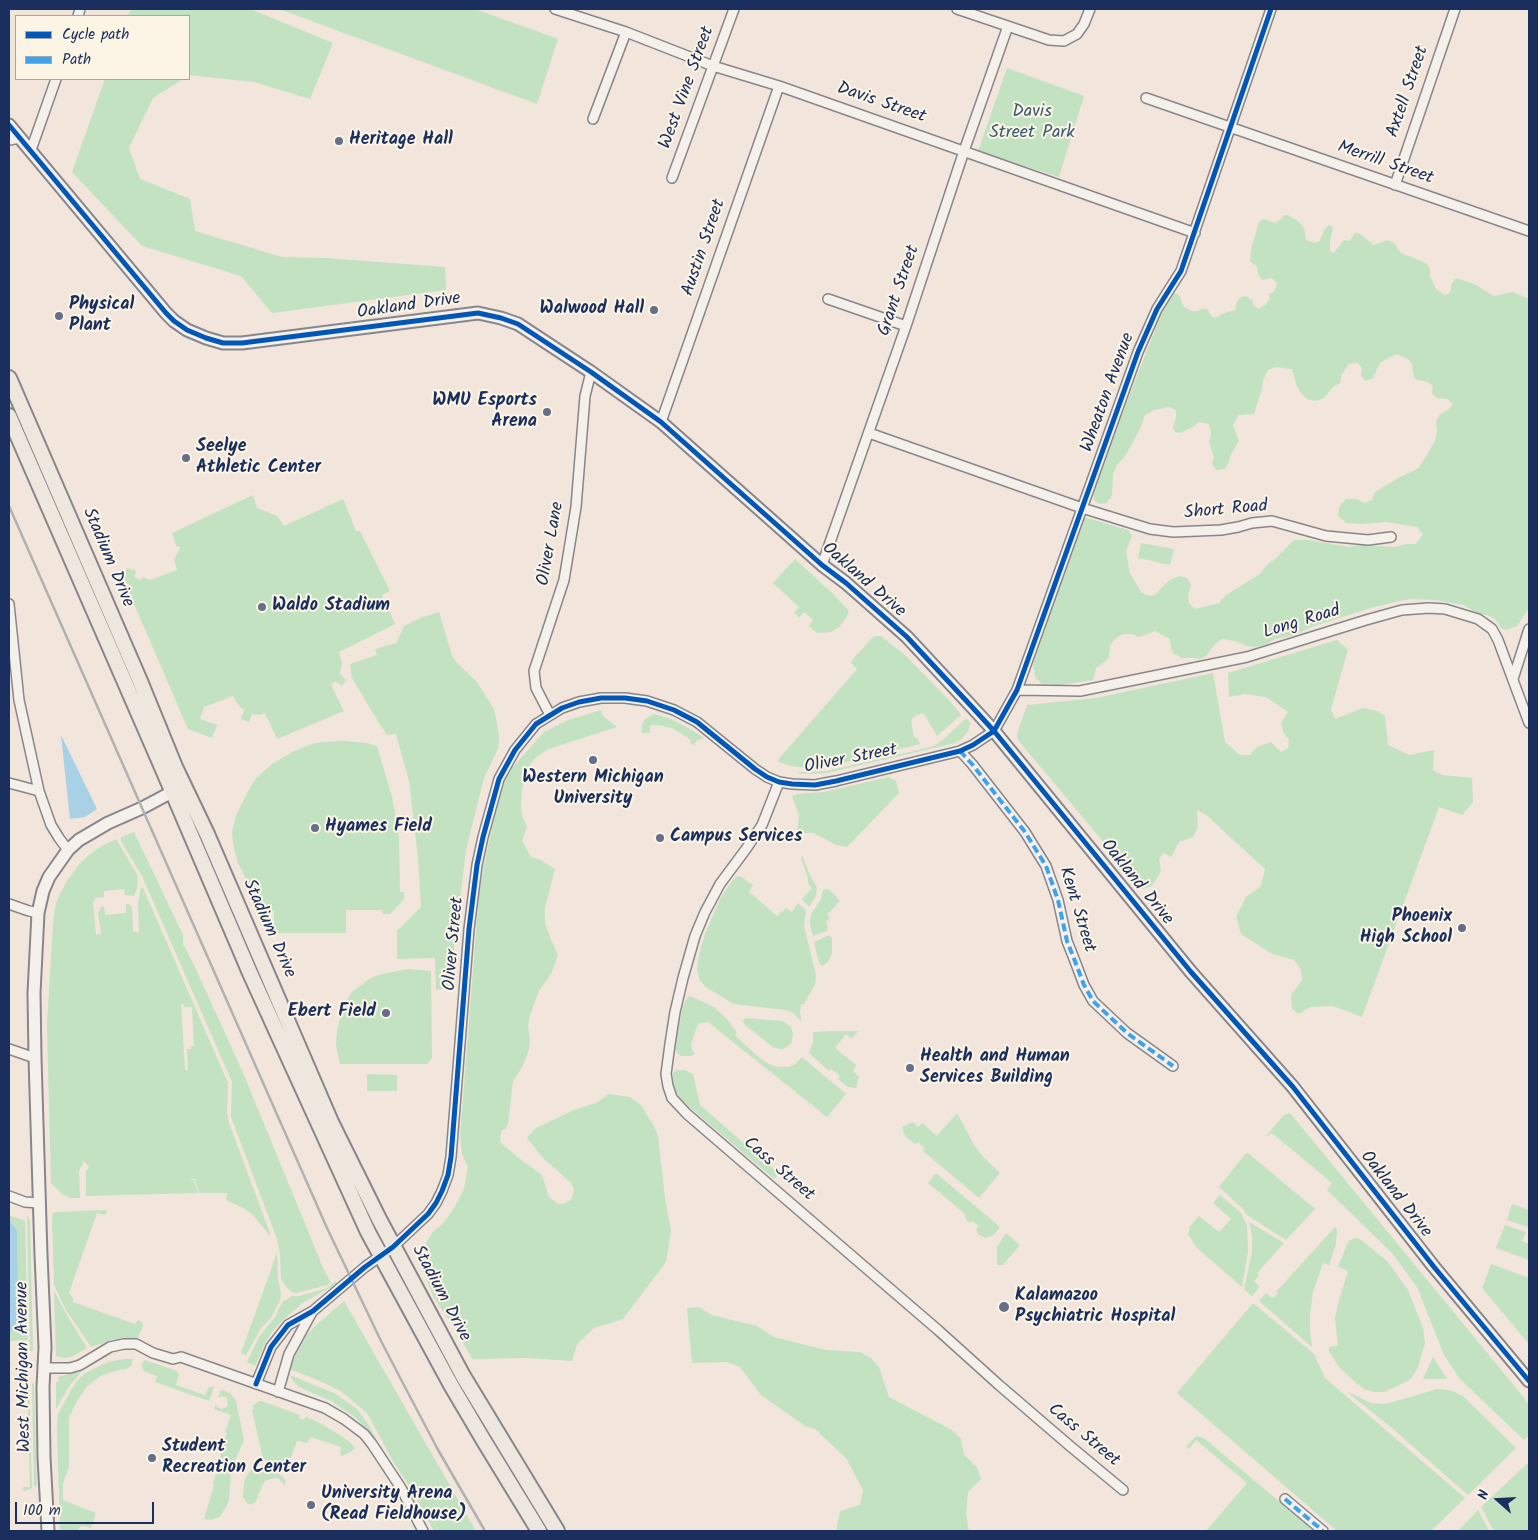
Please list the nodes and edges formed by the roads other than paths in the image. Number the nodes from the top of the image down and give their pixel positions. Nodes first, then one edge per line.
1 (555, 9) edge
2 (734, 9) edge
3 (957, 9) edge
4 (1090, 9) edge
5 (1272, 9) edge
6 (1455, 9) edge
7 (1008, 26) junction
8 (626, 32) junction
9 (713, 66) junction
10 (56, 80) edge
11 (779, 86) junction
12 (1146, 98) dead end
13 (594, 119) dead end
14 (9, 125) edge
15 (1231, 127) junction
16 (14, 139) edge
17 (31, 150) junction
18 (964, 151) junction
19 (672, 178) dead end
20 (1395, 185) junction
21 (1528, 228) edge
22 (1195, 233) junction
23 (828, 298) dead end
24 (906, 326) junction
25 (591, 372) junction
26 (9, 378) edge
27 (9, 416) edge
28 (661, 422) junction
29 (869, 433) junction
30 (1082, 508) junction
31 (1391, 537) dead end
32 (822, 565) junction
33 (9, 604) edge
34 (1529, 629) edge
35 (12, 670) edge
36 (1513, 679) junction
37 (1017, 690) junction
38 (550, 715) junction
39 (1529, 723) edge
40 (994, 731) junction
41 (960, 751) junction
42 (779, 782) junction
43 (9, 783) edge
44 (39, 791) junction
45 (172, 792) junction
46 (68, 850) junction
47 (9, 904) edge
48 (38, 912) junction
49 (9, 1049) edge
50 (35, 1058) junction
51 (1172, 1066) dead end
52 (9, 1196) edge
53 (39, 1202) junction
54 (393, 1247) junction
55 (381, 1257) junction
56 (313, 1311) junction
57 (44, 1368) junction
58 (1529, 1381) edge
59 (256, 1384) junction
60 (278, 1392) junction
61 (1124, 1490) dead end
62 (1286, 1499) dead end
63 (48, 1531) edge
64 (422, 1531) edge
65 (539, 1531) edge
66 (557, 1531) edge
67 (1323, 1531) edge

1 - 8 street, Davis Street
2 - 9 street, West Vine Street
3 - 7 street
4 - 7 street
5 - 15 street, Wheaton Avenue
6 - 20 street, Axtell Street
7 - 18 street, Grant Street
8 - 9 street, Davis Street
8 - 13 street
9 - 11 street, Davis Street
9 - 19 street, West Vine Street
10 - 17 street
11 - 18 street, Davis Street
11 - 28 street, Austin Street
12 - 15 street, Merrill Street
14 - 16 main road, Oakland Drive
15 - 20 street, Merrill Street
15 - 22 street, Wheaton Avenue
16 - 17 main road, Oakland Drive
17 - 25 main road, Oakland Drive
18 - 22 street, Davis Street
18 - 24 street, Grant Street
20 - 21 street, Merrill Street
22 - 30 street, Wheaton Avenue
23 - 24 street
24 - 29 street, Grant Street
25 - 28 main road, Oakland Drive
25 - 38 street, Oliver Lane
26 - 54 main road, Stadium Drive
27 - 45 main road, Stadium Drive
28 - 32 main road, Oakland Drive
29 - 30 street, Short Road
29 - 32 street, Grant Street
30 - 31 street, Short Road
30 - 37 street, Wheaton Avenue
32 - 40 main road, Oakland Drive
33 - 35 street
34 - 36 street
35 - 44 street
36 - 37 street, Long Road
36 - 39 street, Long Road
37 - 40 street, Wheaton Avenue
38 - 42 street, Oliver Street
38 - 54 street, Oliver Street
40 - 41 street, Oliver Street
40 - 58 main road, Oakland Drive
41 - 42 street, Oliver Street
41 - 51 street, Kent Street
42 - 61 street, Cass Street
43 - 44 street
44 - 46 street
45 - 46 main road, West Michigan Avenue
45 - 55 main road, Stadium Drive
46 - 48 main road, West Michigan Avenue
47 - 48 street
48 - 50 main road, West Michigan Avenue
49 - 50 street
50 - 53 main road, West Michigan Avenue
52 - 53 street
53 - 57 main road, West Michigan Avenue
54 - 55 street, Oliver Street
54 - 66 main road, Stadium Drive
55 - 56 street, Oliver Street
55 - 65 main road, Stadium Drive
56 - 59 street, Oliver Street
56 - 60 street, Oliver Street
57 - 59 street
57 - 63 main road, West Michigan Avenue
59 - 60 street
60 - 64 street
62 - 67 street

